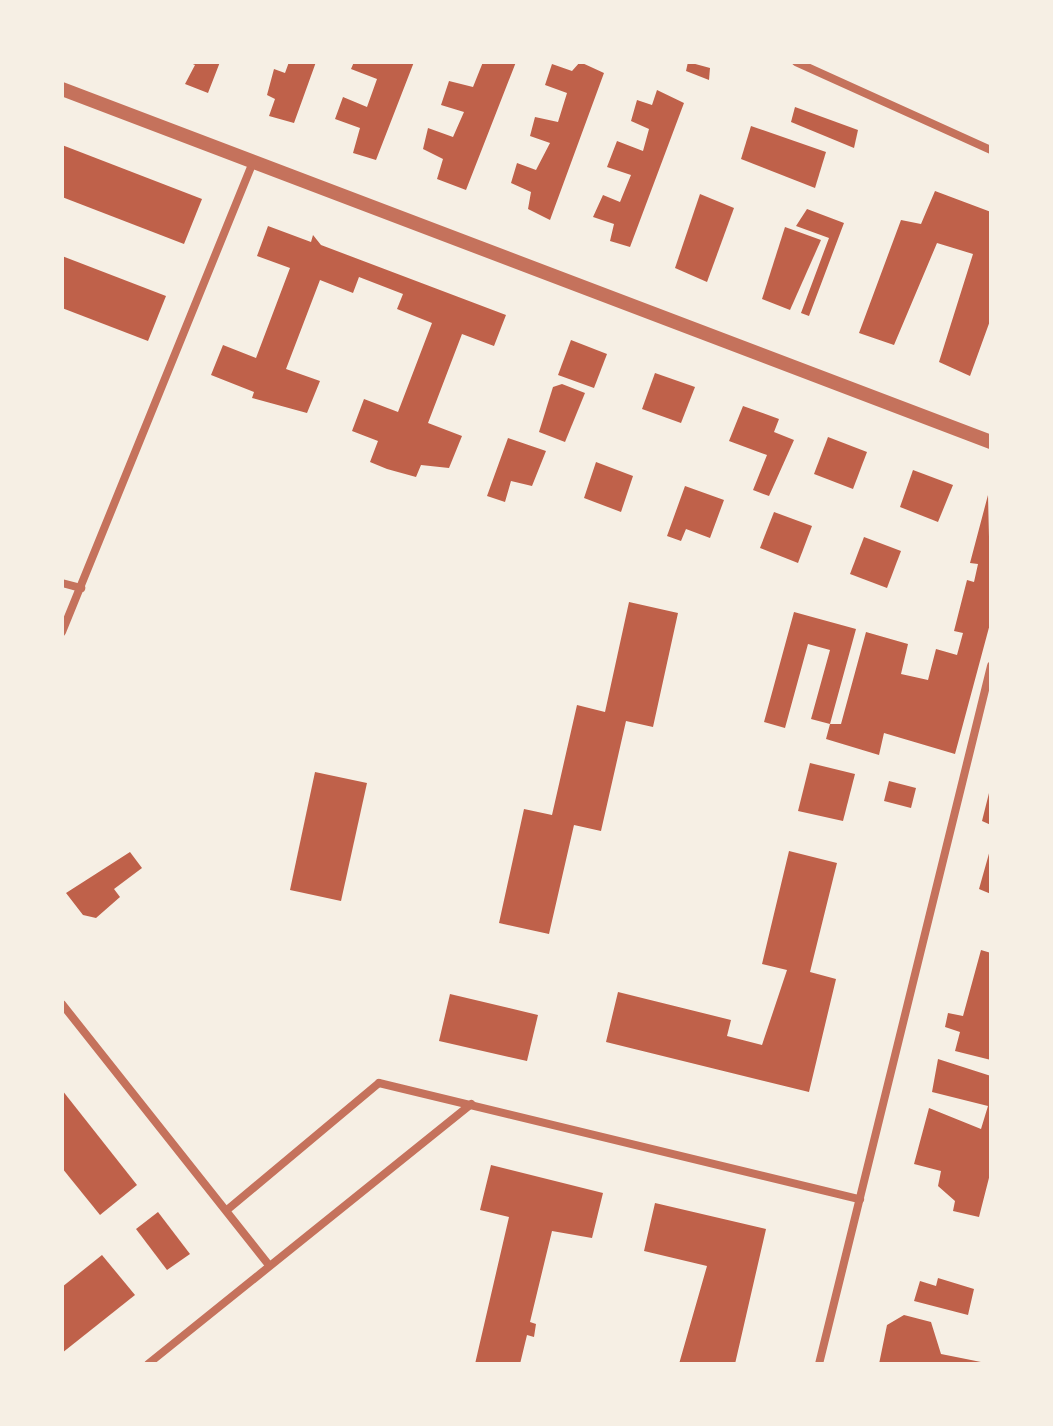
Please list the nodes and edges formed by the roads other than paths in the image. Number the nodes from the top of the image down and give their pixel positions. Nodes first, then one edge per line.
1 (796, 62) edge
2 (62, 89) edge
3 (991, 150) edge
4 (253, 162) junction
5 (991, 442) edge
6 (62, 583) edge
7 (81, 588) junction
8 (62, 632) edge
9 (991, 666) edge
10 (62, 1004) edge
11 (471, 1104) junction
12 (860, 1199) junction
13 (227, 1210) junction
14 (269, 1265) junction
15 (148, 1364) edge
16 (819, 1364) edge

1 - 3 street
2 - 4 street
4 - 5 street
4 - 7 street
6 - 7 street
7 - 8 street
9 - 12 street
10 - 13 street
11 - 12 street
11 - 13 street
11 - 14 street
12 - 16 street
13 - 14 street
14 - 15 street

